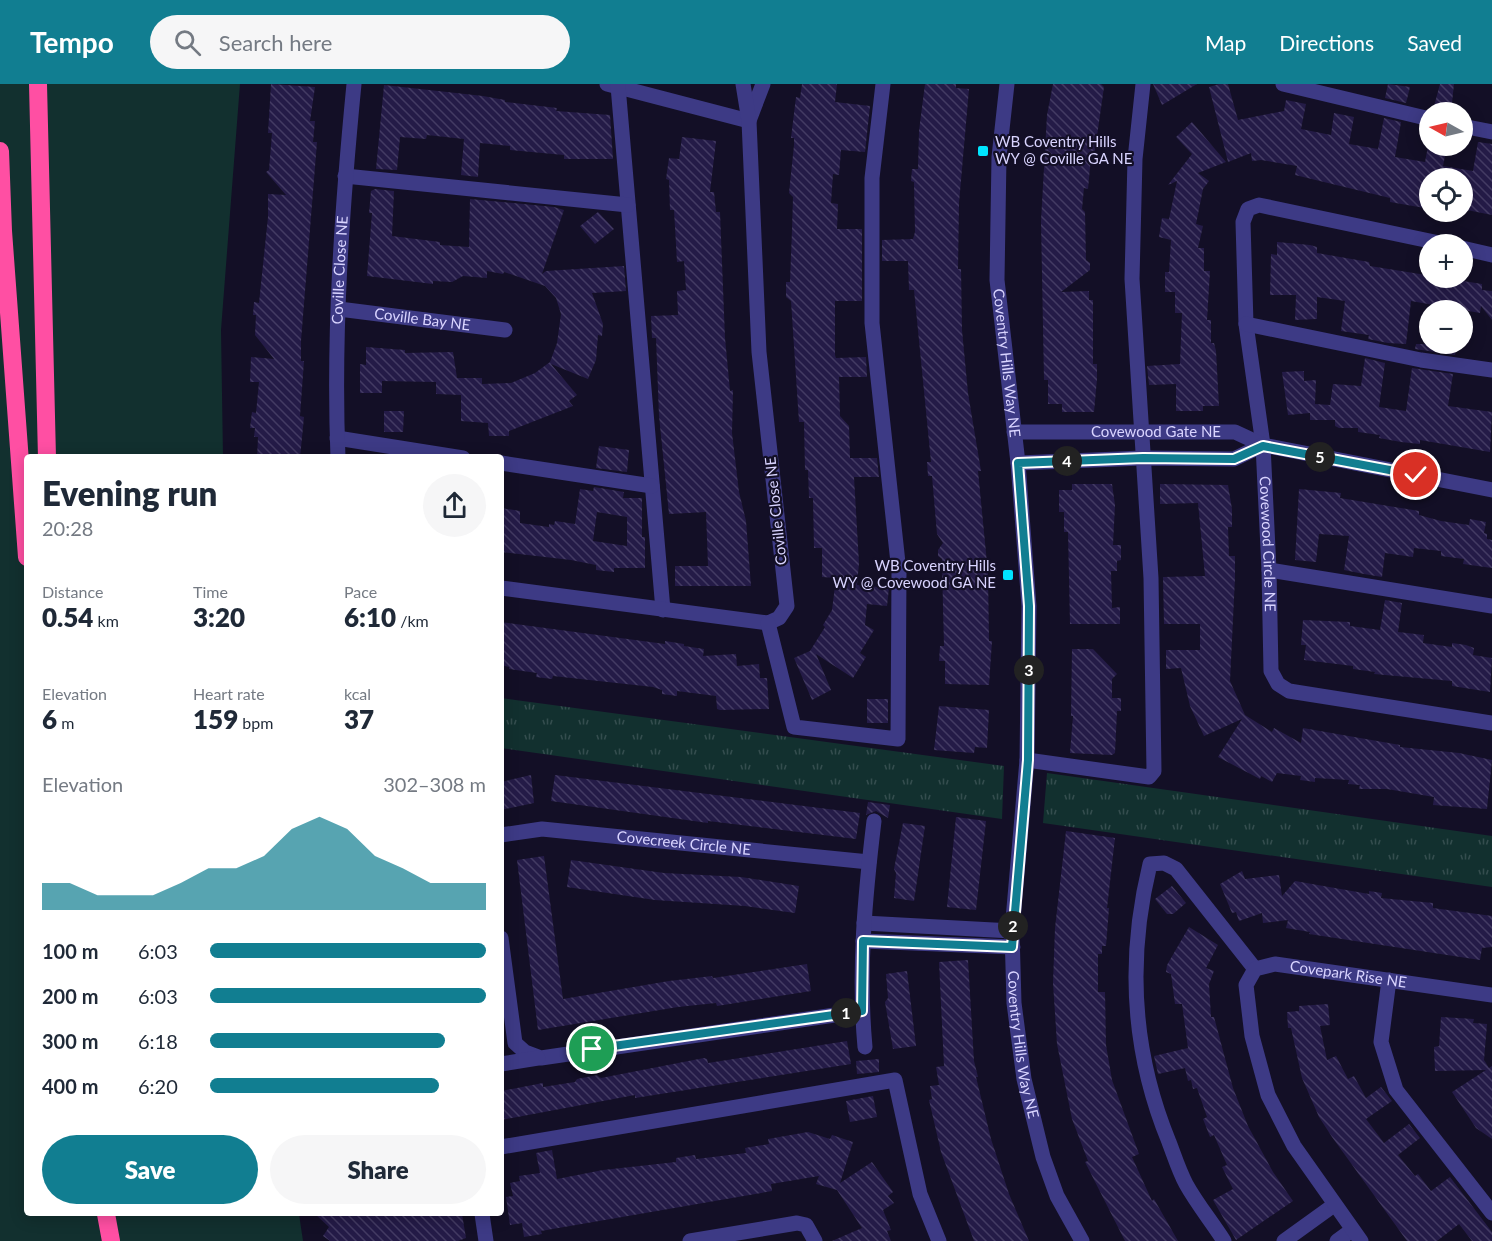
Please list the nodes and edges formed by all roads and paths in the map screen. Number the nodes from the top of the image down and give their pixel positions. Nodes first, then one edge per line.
1 (38, 84) edge
2 (354, 84) edge
3 (763, 84) edge
4 (883, 84) edge
5 (1007, 84) edge
6 (1143, 84) edge
7 (1282, 84) edge
8 (613, 85) edge
9 (744, 91) edge
10 (716, 112) junction
11 (1419, 116) edge
12 (749, 121) junction
13 (1473, 128) edge
14 (1492, 132) edge
15 (0, 151) edge
16 (345, 176) junction
17 (628, 205) junction
18 (1419, 239) edge
19 (1473, 251) edge
20 (1492, 255) edge
21 (339, 309) junction
22 (1246, 324) junction
23 (505, 330) dead end
24 (1492, 370) edge
25 (1014, 432) junction
26 (1140, 432) junction
27 (337, 438) junction
28 (1263, 446) junction
29 (47, 454) edge
30 (338, 454) edge
31 (438, 454) edge
32 (1143, 458) junction
33 (504, 463) edge
34 (1018, 463) junction
35 (652, 486) junction
36 (1492, 490) edge
37 (24, 518) edge
38 (1269, 570) junction
39 (504, 588) edge
40 (1492, 606) edge
41 (663, 610) junction
42 (768, 623) junction
43 (1492, 723) edge
44 (1028, 760) junction
45 (874, 821) dead end
46 (504, 835) edge
47 (869, 862) junction
48 (864, 923) junction
49 (1012, 939) junction
50 (863, 941) junction
51 (504, 960) edge
52 (1256, 969) junction
53 (1389, 981) junction
54 (1492, 995) edge
55 (862, 1011) junction
56 (515, 1043) junction
57 (865, 1047) dead end
58 (504, 1058) edge
59 (541, 1058) junction
60 (504, 1062) edge
61 (504, 1146) edge
62 (1334, 1205) junction
63 (1492, 1213) edge
64 (106, 1216) edge
65 (482, 1216) edge
66 (1356, 1236) edge
67 (111, 1241) edge
68 (486, 1241) edge
69 (691, 1241) edge
70 (815, 1241) edge
71 (939, 1241) edge
72 (1082, 1241) edge
73 (1224, 1241) edge
74 (1284, 1241) edge
75 (1337, 1241) edge

1 - 29 highway
2 - 16 street, Coville Close NE
3 - 12 street, Coville Close NE
4 - 42 street
5 - 25 street, Coventry Hills Way NE
6 - 26 street
7 - 11 street
8 - 10 street
8 - 17 street
9 - 10 street
9 - 12 street, Coville Close NE
10 - 12 street
12 - 42 street, Coville Close NE
13 - 14 street
15 - 37 highway
16 - 17 street
16 - 21 street, Coville Close NE
17 - 35 street
18 - 22 street, Covewood Circle NE
19 - 20 street
21 - 23 street, Coville Bay NE
21 - 27 street, Coville Close NE
22 - 24 street
22 - 28 street, Covewood Circle NE
25 - 26 street, Covewood Gate NE
25 - 34 street, Coventry Hills Way NE
26 - 28 street, Covewood Gate NE
26 - 32 street
27 - 30 street, Coville Close NE
27 - 31 street
28 - 32 street, Covewood Gate NE
28 - 36 street
28 - 38 street, Covewood Circle NE
32 - 34 street, Covewood Gate NE
32 - 44 street
33 - 35 street
34 - 44 street, Coventry Hills Way NE
35 - 41 street
38 - 40 street
38 - 43 street, Covewood Circle NE
39 - 41 street
41 - 42 street
44 - 49 street, Coventry Hills Way NE
45 - 47 street
46 - 47 street, Covecreek Circle NE
47 - 48 street
48 - 49 street
48 - 50 street
49 - 50 street
49 - 72 street, Coventry Hills Way NE
50 - 55 street
51 - 56 street
52 - 53 street, Covepark Rise NE
52 - 62 street
52 - 73 street
53 - 54 street, Covepark Rise NE
53 - 63 street
55 - 57 street
55 - 59 street
56 - 58 street
56 - 59 street
59 - 60 street
61 - 71 street
62 - 66 street
62 - 74 street
64 - 67 highway
65 - 68 street
66 - 75 street
69 - 70 street

